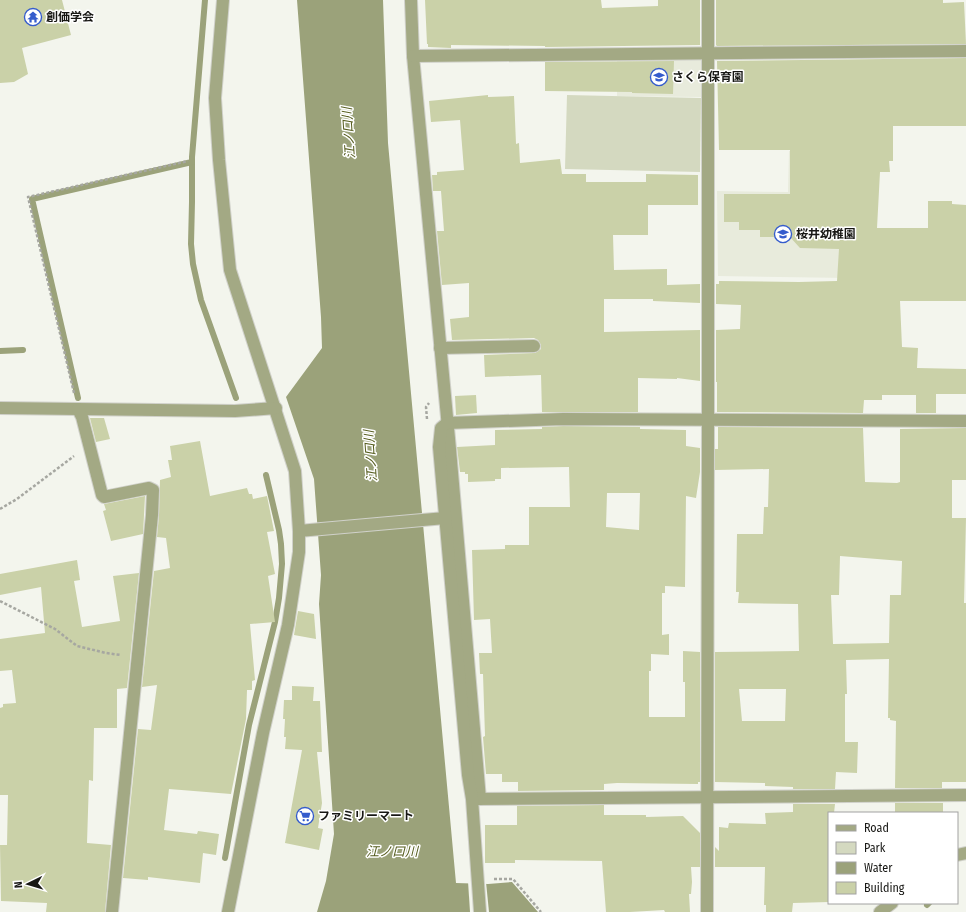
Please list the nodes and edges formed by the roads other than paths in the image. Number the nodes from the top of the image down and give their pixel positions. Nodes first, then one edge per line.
1 (223, 0) edge
2 (411, 0) edge
3 (708, 0) edge
4 (966, 51) edge
5 (708, 53) junction
6 (413, 56) junction
7 (534, 346) dead end
8 (440, 348) junction
9 (0, 408) edge
10 (276, 408) junction
11 (78, 409) junction
12 (708, 420) junction
13 (966, 421) edge
14 (448, 423) junction
15 (445, 518) junction
16 (299, 531) junction
17 (966, 795) edge
18 (708, 797) junction
19 (476, 799) junction
20 (891, 904) edge
21 (112, 912) edge
22 (228, 912) edge
23 (480, 912) edge
24 (707, 912) edge
25 (880, 912) edge

1 - 10 street
2 - 6 street
3 - 5 street
4 - 5 street
5 - 6 street
5 - 12 street
6 - 8 street
7 - 8 street
8 - 14 street
9 - 11 street
10 - 11 street
10 - 16 street
11 - 21 street
12 - 13 street
12 - 14 street
12 - 18 street
14 - 15 street
14 - 19 street
15 - 16 street
15 - 19 street
16 - 22 street
17 - 18 street
18 - 19 street
18 - 24 street
19 - 23 street
20 - 25 street

